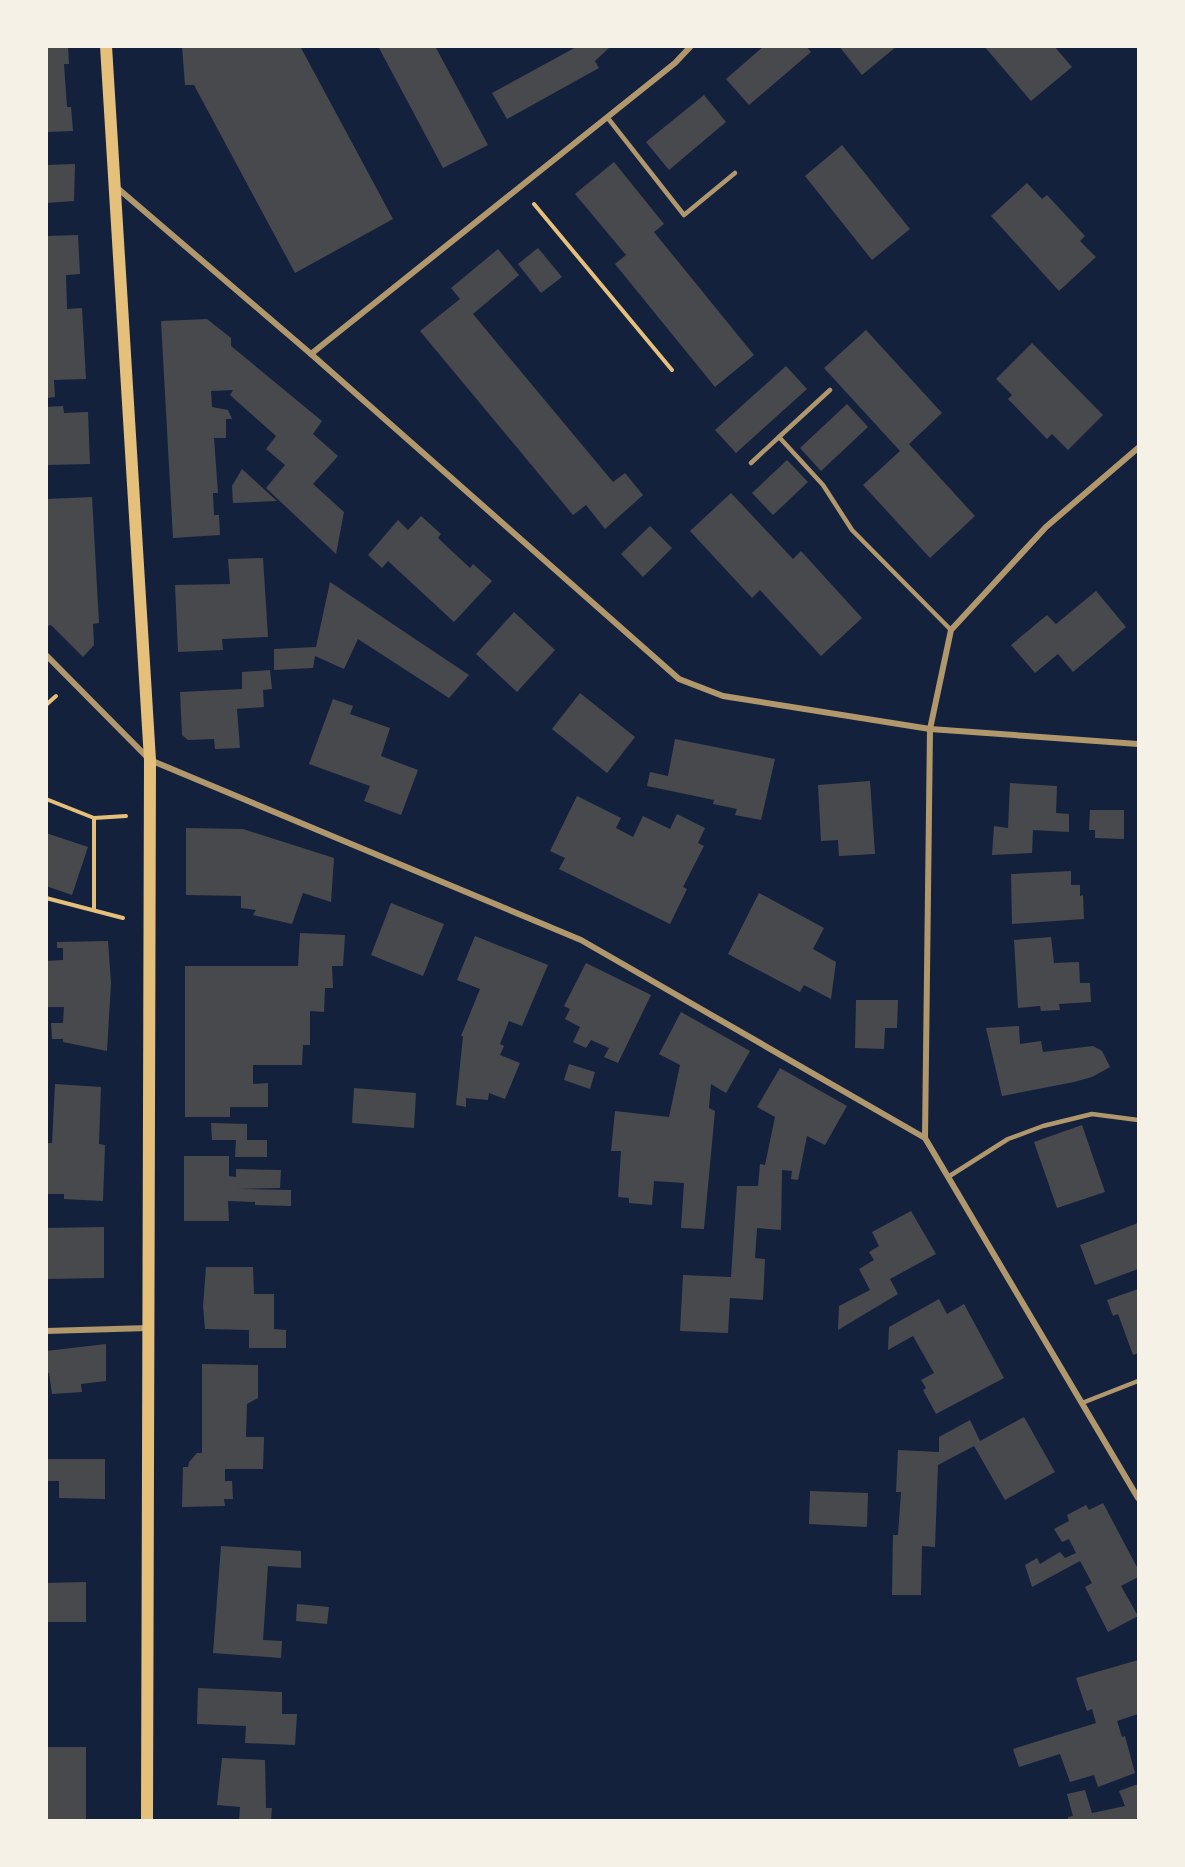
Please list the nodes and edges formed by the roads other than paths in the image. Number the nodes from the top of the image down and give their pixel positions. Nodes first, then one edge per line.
1 (106, 46) edge
2 (691, 46) edge
3 (607, 117) junction
4 (735, 173) dead end
5 (115, 186) junction
6 (311, 354) junction
7 (830, 390) dead end
8 (779, 437) junction
9 (1138, 448) edge
10 (751, 463) dead end
11 (951, 630) junction
12 (46, 655) edge
13 (930, 729) junction
14 (1138, 744) edge
15 (150, 760) junction
16 (1138, 1120) edge
17 (926, 1138) junction
18 (948, 1177) junction
19 (150, 1328) junction
20 (46, 1330) edge
21 (1138, 1381) edge
22 (1082, 1403) junction
23 (1138, 1498) edge
24 (147, 1821) edge

1 - 5 main road
2 - 3 street
3 - 4 lane
3 - 6 street
5 - 6 street
5 - 15 main road
6 - 13 street
7 - 8 lane
8 - 10 lane
8 - 11 lane
9 - 11 street
11 - 13 street
12 - 15 street
13 - 14 street
13 - 17 street
15 - 17 street
15 - 19 main road
16 - 18 lane
17 - 18 street
18 - 22 street
19 - 20 street
19 - 24 main road
21 - 22 lane
22 - 23 street

